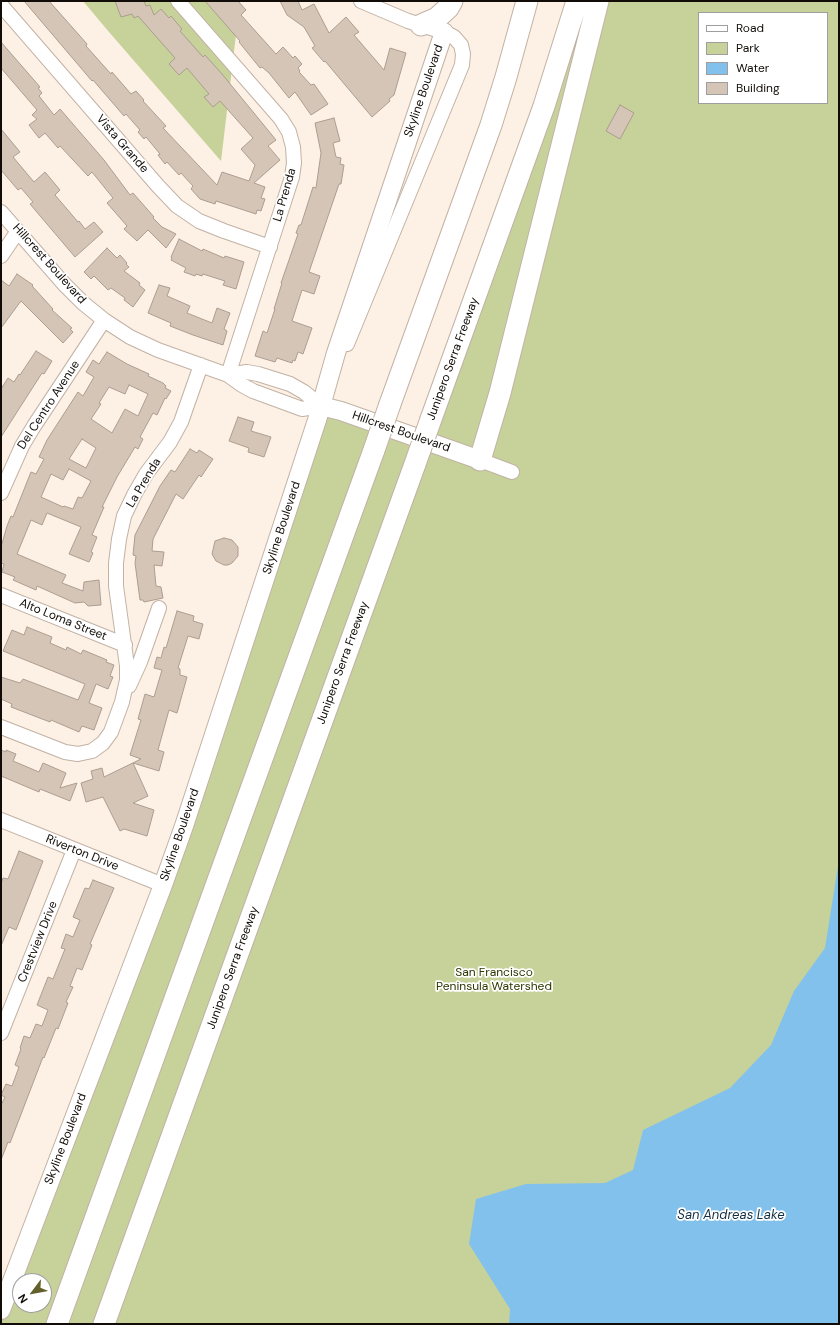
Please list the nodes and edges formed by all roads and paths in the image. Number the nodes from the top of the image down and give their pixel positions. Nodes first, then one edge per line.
1 (178, 1) edge
2 (361, 1) edge
3 (452, 1) edge
4 (456, 1) edge
5 (527, 1) edge
6 (577, 1) edge
7 (598, 1) edge
8 (1, 5) edge
9 (421, 25) junction
10 (444, 32) junction
11 (1, 212) edge
12 (18, 231) junction
13 (270, 247) junction
14 (1, 256) edge
15 (104, 320) junction
16 (336, 353) junction
17 (201, 365) junction
18 (228, 374) junction
19 (320, 406) junction
20 (480, 460) junction
21 (512, 472) dead end
22 (1, 493) edge
23 (1, 595) edge
24 (159, 608) dead end
25 (125, 645) junction
26 (122, 702) junction
27 (1, 727) edge
28 (1, 820) edge
29 (74, 850) junction
30 (163, 885) junction
31 (1, 1033) edge
32 (1, 1310) edge
33 (57, 1324) edge
34 (104, 1324) edge

1 - 13 street, La Prenda
2 - 9 street
3 - 9 highway
4 - 10 highway
5 - 33 highway, bridge
6 - 34 highway, Junipero Serra Freeway, bridge
7 - 20 highway
8 - 13 street, Vista Grande
9 - 10 street
10 - 16 main road, Skyline Boulevard
10 - 16 street, Skyline Boulevard
11 - 12 street, Hillcrest Boulevard
12 - 14 street
12 - 15 street, Hillcrest Boulevard
13 - 18 street, La Prenda
15 - 17 street, Hillcrest Boulevard
15 - 22 street, Del Centro Avenue
16 - 19 main road, Skyline Boulevard
17 - 18 street, Hillcrest Boulevard
17 - 25 street, La Prenda
18 - 19 street, Hillcrest Boulevard
18 - 19 street, Hillcrest Boulevard
19 - 20 main road, Hillcrest Boulevard
19 - 30 main road, Skyline Boulevard
20 - 21 street
23 - 25 street, Alto Loma Street
24 - 26 street, La Prenda
25 - 26 street, La Prenda
26 - 27 street, La Prenda
28 - 29 street, Riverton Drive
29 - 30 street, Riverton Drive
29 - 31 street, Crestview Drive
30 - 32 main road, Skyline Boulevard

